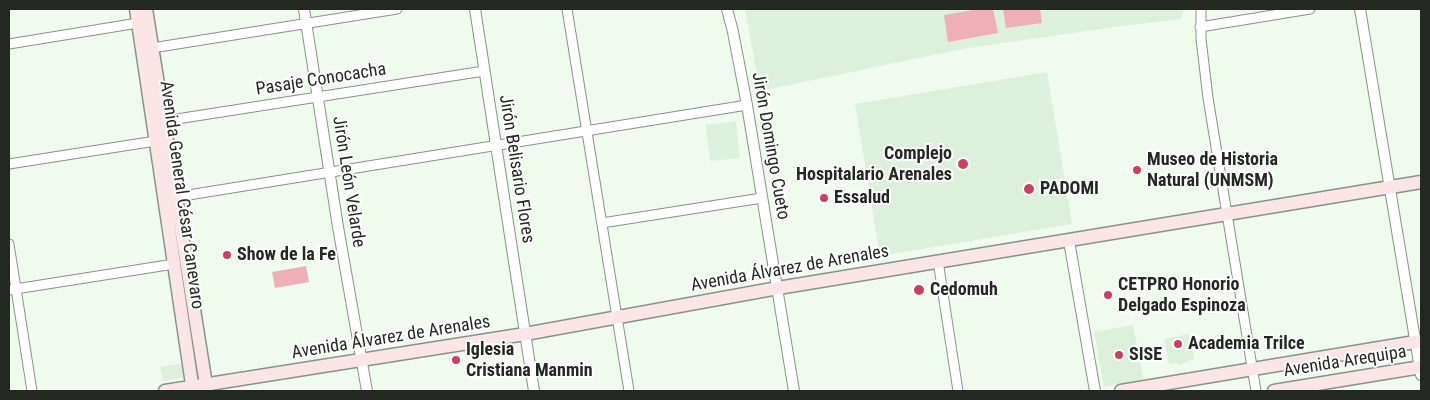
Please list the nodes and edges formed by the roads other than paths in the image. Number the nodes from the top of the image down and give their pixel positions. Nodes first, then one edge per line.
1 (136, 9) edge
2 (146, 9) edge
3 (304, 9) edge
4 (397, 9) edge
5 (475, 9) edge
6 (568, 9) edge
7 (727, 9) edge
8 (733, 9) edge
9 (1201, 9) edge
10 (1310, 9) edge
11 (1360, 9) edge
12 (138, 22) junction
13 (307, 23) junction
14 (1200, 27) junction
15 (733, 32) junction
16 (9, 44) edge
17 (152, 48) junction
18 (484, 70) junction
19 (318, 97) junction
20 (747, 105) junction
21 (164, 121) junction
22 (587, 131) junction
23 (161, 140) junction
24 (496, 146) junction
25 (9, 164) edge
26 (330, 172) junction
27 (1421, 182) edge
28 (1390, 186) junction
29 (176, 197) junction
30 (762, 198) junction
31 (1227, 215) junction
32 (602, 223) junction
33 (1069, 241) junction
34 (9, 244) edge
35 (938, 262) junction
36 (174, 264) junction
37 (778, 288) junction
38 (12, 290) edge
39 (617, 317) junction
40 (525, 334) junction
41 (1419, 342) edge
42 (362, 360) junction
43 (1421, 369) edge
44 (1252, 370) junction
45 (206, 388) edge
46 (193, 389) edge
47 (32, 391) edge
48 (165, 391) edge
49 (367, 391) edge
50 (534, 391) edge
51 (629, 391) edge
52 (794, 391) edge
53 (958, 391) edge
54 (1095, 391) edge
55 (1121, 391) edge
56 (1256, 391) edge
57 (1274, 391) edge

1 - 12 main road, Avenida General César Canevaro
2 - 17 main road, Avenida General César Canevaro
3 - 13 street, Jirón León Velarde
4 - 13 street
5 - 18 street, Jirón Belisario Flores
6 - 22 street
7 - 15 street, Jirón Domingo Cueto
8 - 15 street
9 - 14 street
10 - 14 street
11 - 28 street
12 - 16 street
12 - 23 main road, Avenida General César Canevaro
13 - 17 street
13 - 19 street, Jirón León Velarde
14 - 31 street
15 - 20 street, Jirón Domingo Cueto
17 - 21 main road, Avenida General César Canevaro
18 - 19 street, Pasaje Conocacha
18 - 24 street, Jirón Belisario Flores
19 - 21 street, Pasaje Conocacha
19 - 26 street, Jirón León Velarde
20 - 22 street
20 - 30 street, Jirón Domingo Cueto
21 - 23 main road, Avenida General César Canevaro
22 - 24 street
22 - 32 street
23 - 25 street
23 - 29 main road, Avenida General César Canevaro
23 - 36 main road, Avenida General César Canevaro
24 - 26 street
24 - 40 street, Jirón Belisario Flores
26 - 29 street
26 - 42 street, Jirón León Velarde
27 - 28 main road, Avenida Álvarez de Arenales
28 - 31 main road, Avenida Álvarez de Arenales
28 - 41 street
29 - 45 main road, Avenida General César Canevaro
30 - 32 street
30 - 37 street, Jirón Domingo Cueto
31 - 33 main road, Avenida Álvarez de Arenales
31 - 44 street
32 - 39 street
33 - 35 main road, Avenida Álvarez de Arenales
33 - 54 street
34 - 38 street
35 - 37 main road, Avenida Álvarez de Arenales
35 - 53 street
36 - 38 street
36 - 46 main road, Avenida General César Canevaro
37 - 39 main road, Avenida Álvarez de Arenales
37 - 52 street, Jirón Domingo Cueto
38 - 47 street
39 - 40 main road, Avenida Álvarez de Arenales
39 - 51 street
40 - 42 main road, Avenida Álvarez de Arenales
40 - 50 street, Jirón Belisario Flores
41 - 43 street
41 - 44 main road, Avenida Arequipa
42 - 45 main road, Avenida Álvarez de Arenales
42 - 49 street, Jirón León Velarde
43 - 57 main road, Avenida Arequipa
44 - 55 main road, Avenida Arequipa
44 - 56 street
45 - 46 main road, Avenida Álvarez de Arenales
46 - 48 main road, Avenida Álvarez de Arenales

